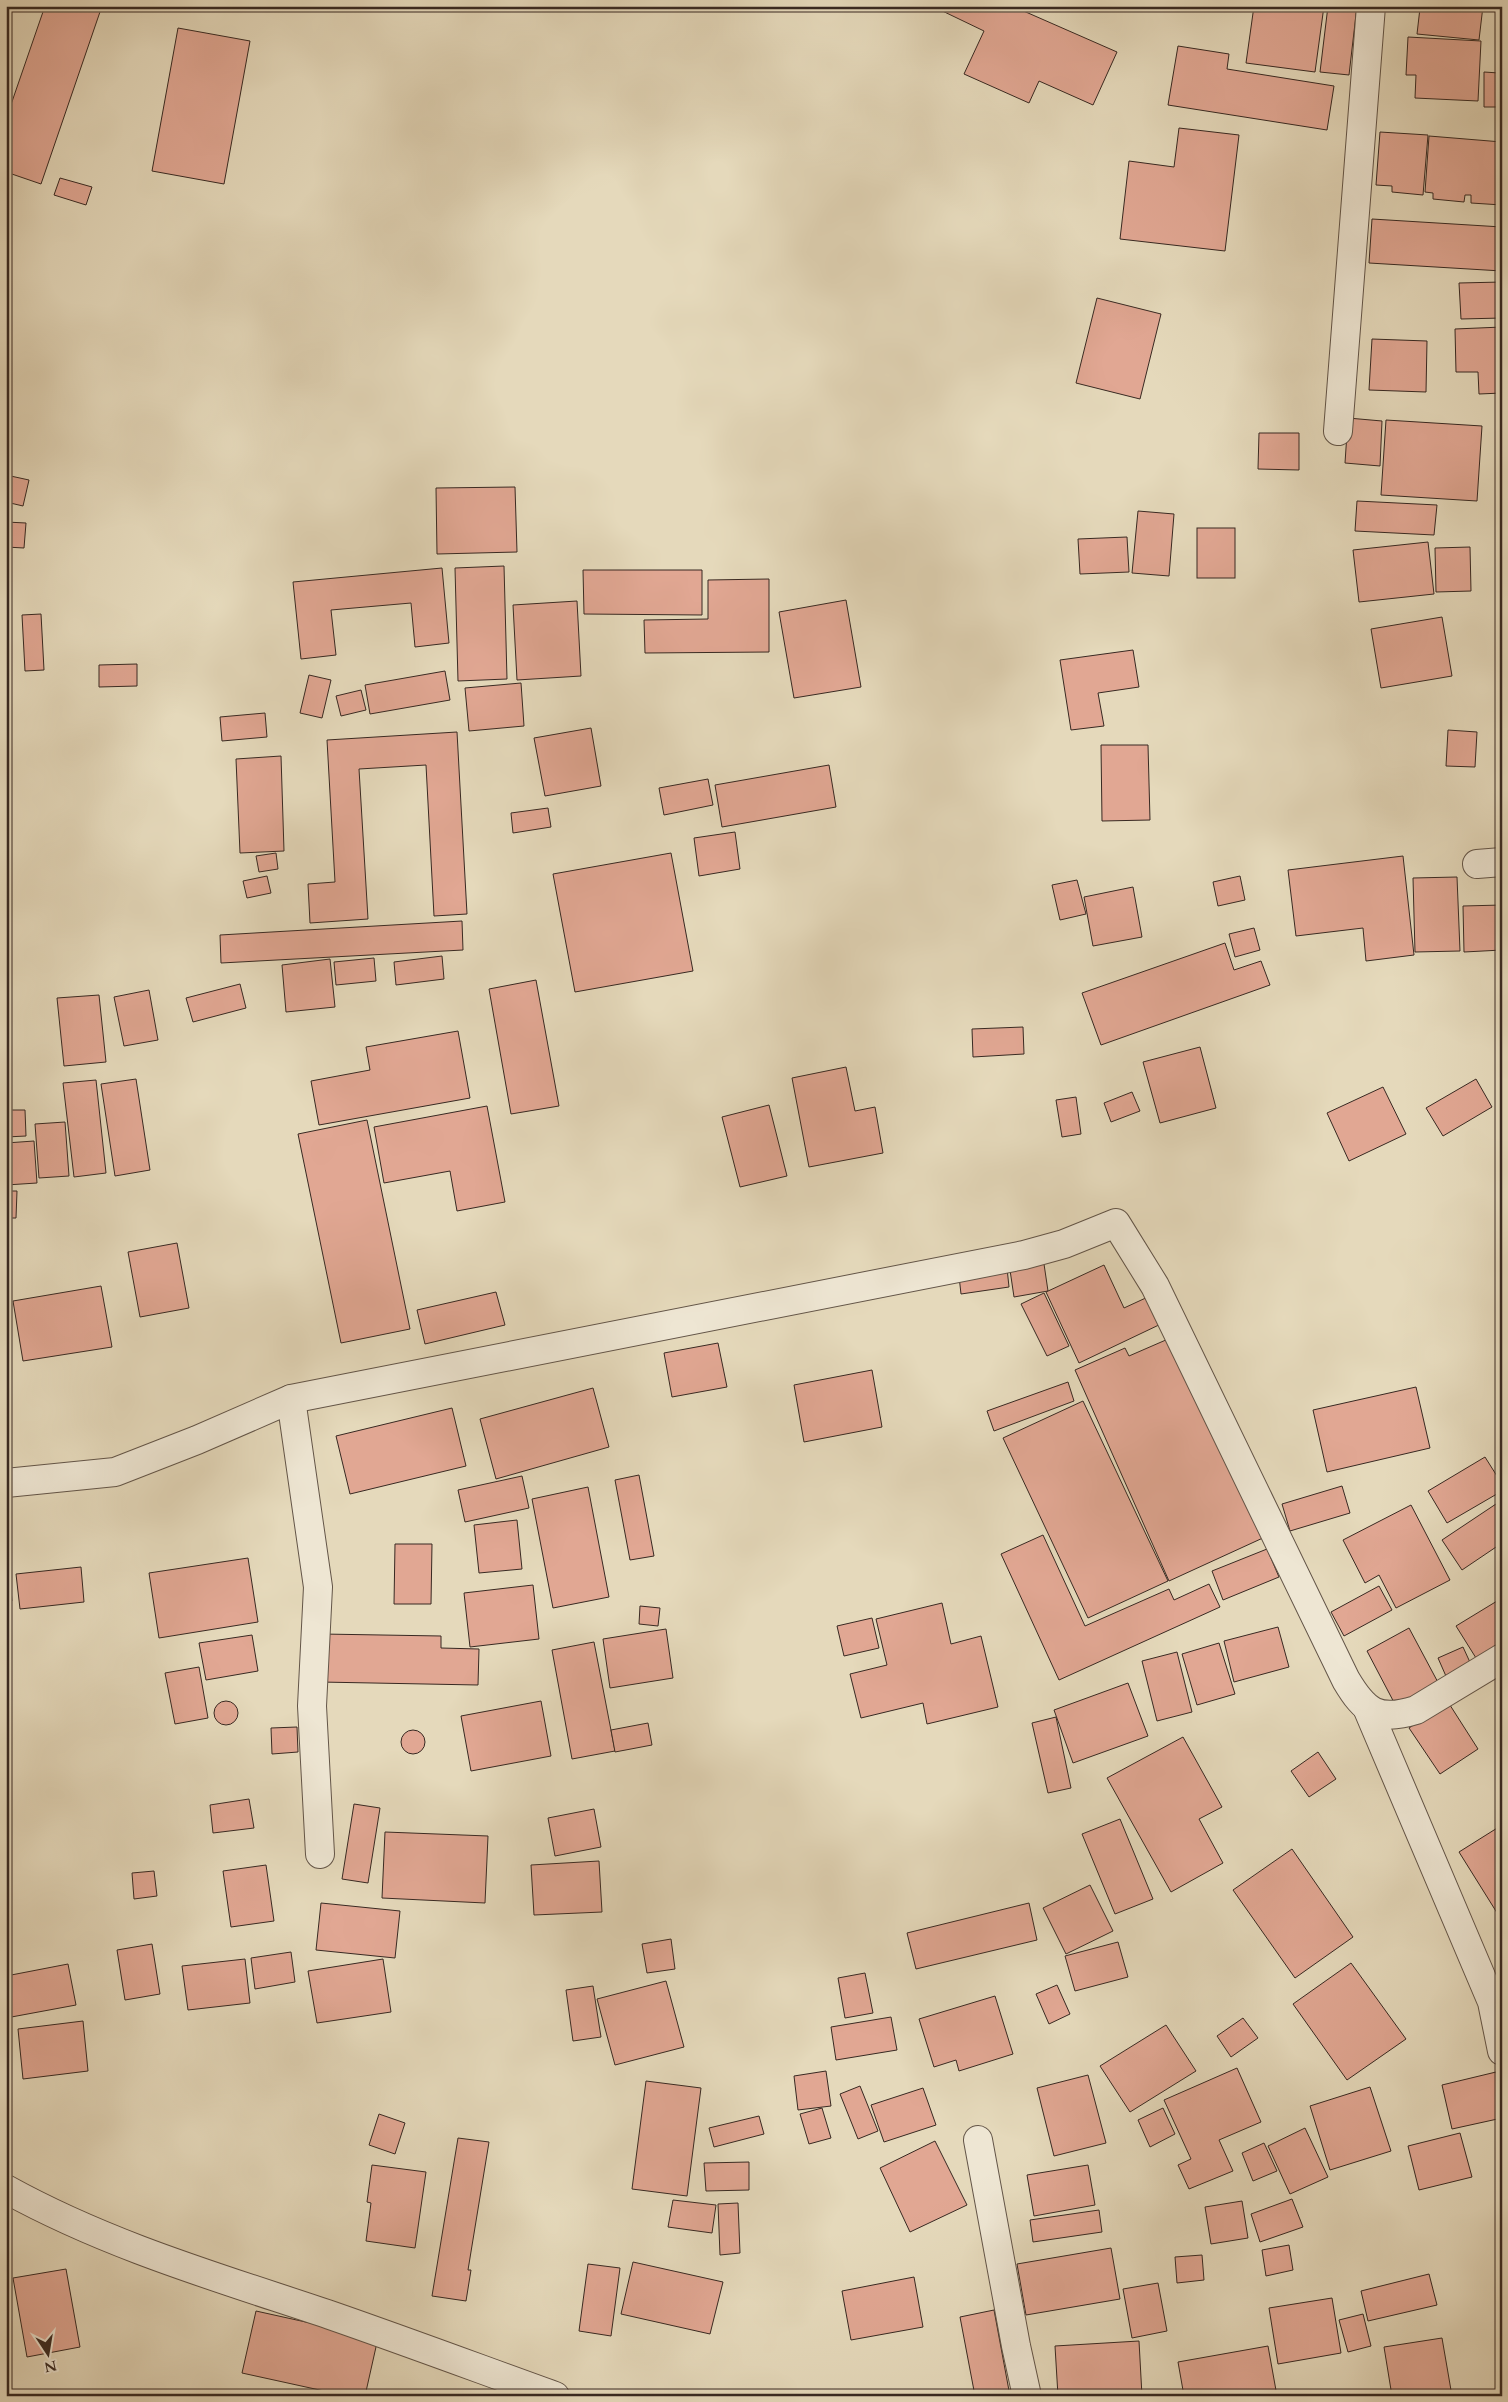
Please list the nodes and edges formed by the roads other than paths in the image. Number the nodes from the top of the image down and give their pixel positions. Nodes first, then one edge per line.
1 (1371, 6) edge
2 (1338, 431) dead end
3 (291, 1399) junction
4 (6, 1483) edge
5 (1502, 1658) edge
6 (1368, 1710) junction
7 (320, 1854) dead end
8 (1502, 2051) edge
9 (978, 2140) dead end
10 (6, 2189) edge
11 (555, 2396) edge
12 (1027, 2396) edge

1 - 2 street
3 - 4 street
3 - 6 street
3 - 7 street
5 - 6 street
6 - 8 street
9 - 12 street
10 - 11 street

